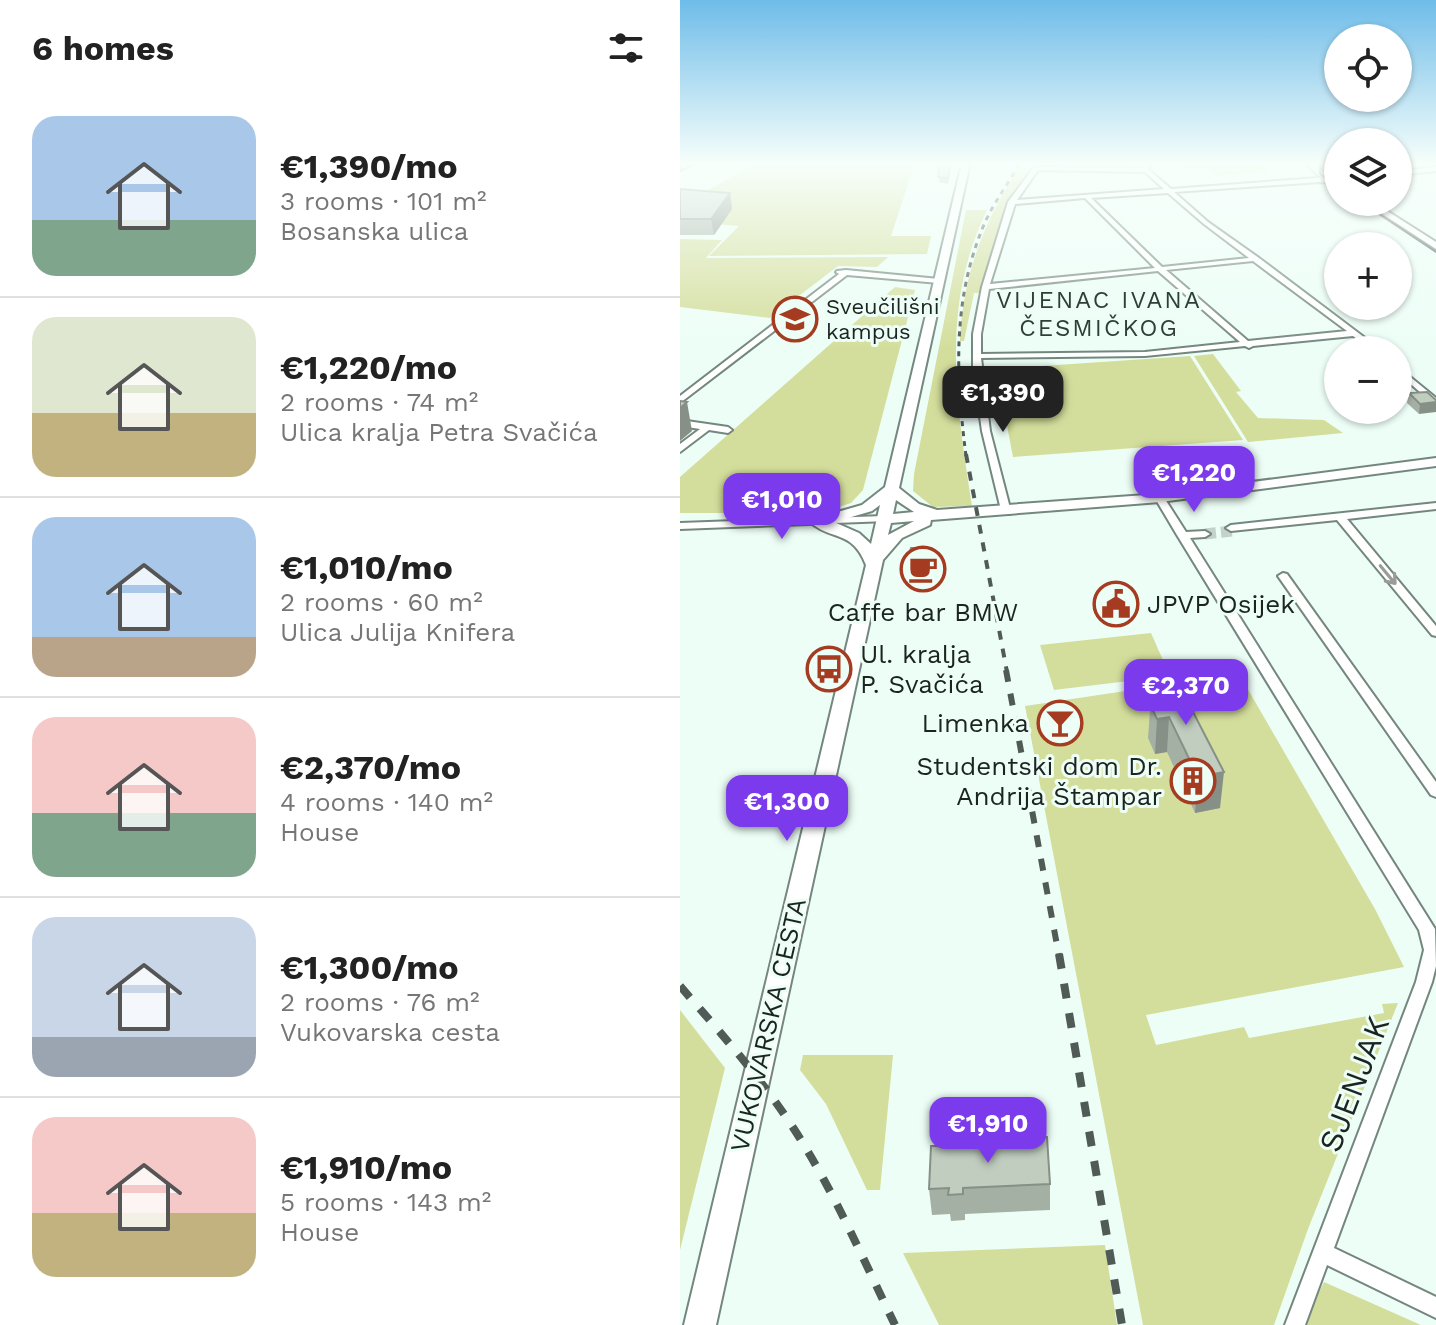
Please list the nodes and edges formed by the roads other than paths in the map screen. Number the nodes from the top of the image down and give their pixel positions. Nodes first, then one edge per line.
1 (952, 225) edge
2 (1004, 225) edge
3 (1115, 225) edge
4 (1209, 225) edge
5 (1403, 225) edge
6 (1436, 246) edge
7 (1257, 259) junction
8 (1161, 270) junction
9 (939, 281) junction
10 (986, 287) junction
11 (1355, 333) junction
12 (1359, 336) edge
13 (1249, 346) junction
14 (977, 356) junction
15 (1412, 382) edge
16 (680, 400) edge
17 (1436, 403) edge
18 (680, 423) edge
19 (707, 427) junction
20 (728, 430) dead end
21 (680, 449) edge
22 (1436, 462) edge
23 (891, 489) junction
24 (1160, 498) junction
25 (1436, 506) edge
26 (1006, 512) junction
27 (947, 517) junction
28 (1340, 517) junction
29 (884, 519) junction
30 (818, 522) junction
31 (680, 526) edge
32 (1234, 529) tunnel mouth
33 (1202, 533) tunnel mouth
34 (1182, 535) junction
35 (874, 565) junction
36 (1283, 576) dead end
37 (1436, 633) edge
38 (1436, 792) edge
39 (1323, 1253) junction
40 (1436, 1308) edge
41 (700, 1325) edge
42 (1295, 1325) edge

1 - 9 main road, VUKOVARSKA CESTA
2 - 10 street
3 - 8 street
4 - 7 street
5 - 6 street
7 - 8 street
7 - 11 street
8 - 10 street
8 - 13 street
9 - 16 street
9 - 23 main road, VUKOVARSKA CESTA
10 - 14 street
11 - 12 street
11 - 13 street
13 - 14 street
14 - 26 street
15 - 17 street
18 - 19 street
19 - 20 street
19 - 21 street
22 - 24 main road
23 - 27 main road
23 - 29 main road, VUKOVARSKA CESTA
23 - 30 main road
24 - 26 main road
24 - 34 street
25 - 28 street
26 - 27 main road
27 - 29 main road
27 - 35 main road
28 - 32 street
28 -> 37 street
29 - 30 street
29 - 35 main road, VUKOVARSKA CESTA
30 - 31 street
30 - 35 main road
33 - 34 street
34 - 39 street, SJENJAK
35 - 41 main road, VUKOVARSKA CESTA
36 - 38 street
39 - 40 street
39 - 42 street, SJENJAK

